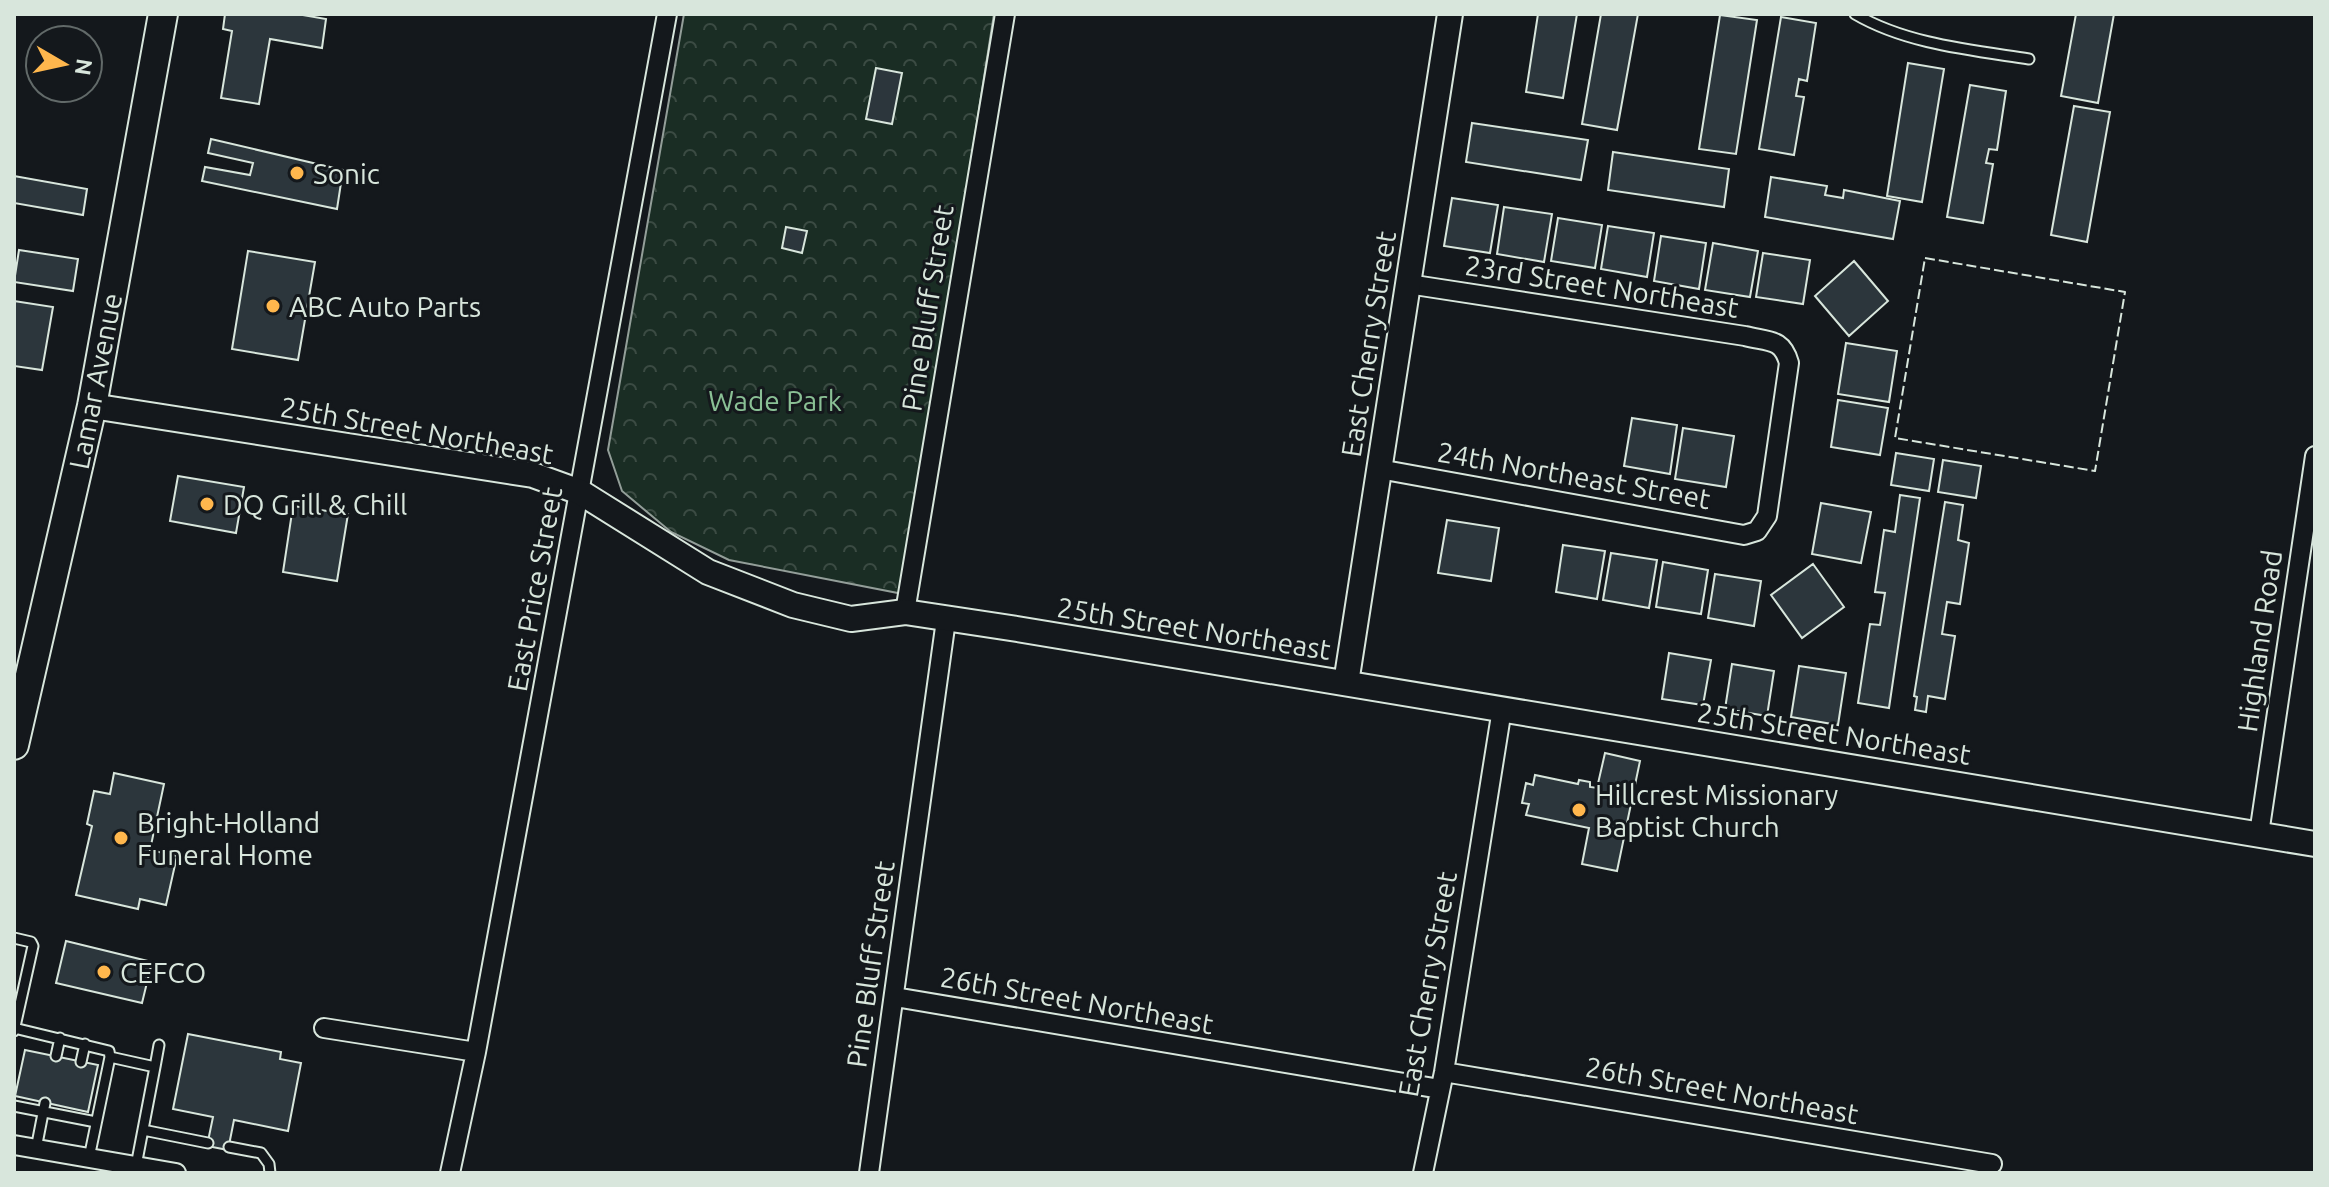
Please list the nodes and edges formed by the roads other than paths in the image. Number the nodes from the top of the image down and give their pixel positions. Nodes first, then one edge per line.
1 (163, 14) edge
2 (667, 14) edge
3 (1005, 14) edge
4 (1450, 14) edge
5 (1855, 14) edge
6 (2029, 59) dead end
7 (1408, 284) junction
8 (92, 406) junction
9 (2315, 456) edge
10 (1379, 469) junction
11 (580, 492) junction
12 (1757, 531) joint
13 (905, 612) junction
14 (946, 620) junction
15 (1346, 683) junction
16 (1502, 709) junction
17 (14, 745) edge
18 (2259, 834) junction
19 (2315, 844) edge
20 (14, 938) edge
21 (895, 997) junction
22 (324, 1028) dead end
23 (14, 1029) edge
24 (60, 1038) junction
25 (85, 1044) junction
26 (159, 1045) dead end
27 (476, 1052) junction
28 (56, 1056) dead end
29 (110, 1057) junction
30 (81, 1062) dead end
31 (155, 1067) junction
32 (1442, 1080) junction
33 (14, 1106) edge
34 (44, 1108) junction
35 (96, 1122) junction
36 (143, 1130) junction
37 (208, 1143) dead end
38 (14, 1145) edge
39 (229, 1147) dead end
40 (36, 1149) junction
41 (89, 1158) junction
42 (1992, 1164) dead end
43 (136, 1166) junction
44 (176, 1173) edge
45 (270, 1173) edge
46 (450, 1173) edge
47 (869, 1173) edge
48 (1423, 1173) edge

1 - 8 main road, Lamar Avenue
2 - 11 street, East Price Street
3 - 13 street, Pine Bluff Street
4 - 7 street, East Cherry Street
5 - 6 lane
7 - 10 street, East Cherry Street
7 - 12 street, 23rd Street Northeast
8 - 11 street, 25th Street Northeast
8 - 17 main road, Lamar Avenue
9 - 18 street, Highland Road
10 - 12 street, 24th Northeast Street
10 - 15 street, East Cherry Street
11 - 13 street, 25th Street Northeast
11 - 27 street, East Price Street
13 - 14 street, 25th Street Northeast
14 - 15 street, 25th Street Northeast
14 - 21 street, Pine Bluff Street
15 - 16 street, 25th Street Northeast
16 - 18 street, 25th Street Northeast
16 - 32 street, East Cherry Street
18 - 19 street, 25th Street Northeast
20 - 23 lane
21 - 32 street, 26th Street Northeast
21 - 47 street, Pine Bluff Street
22 - 27 street
23 - 24 lane
24 - 25 lane
24 - 28 lane
25 - 29 lane
25 - 30 lane
26 - 31 lane
27 - 46 street, East Price Street
29 - 31 lane
29 - 35 lane
31 - 36 lane
32 - 42 street, 26th Street Northeast
32 - 48 street, East Cherry Street
33 - 34 lane
34 - 35 lane
34 - 40 lane
35 - 41 lane
36 - 37 lane
36 - 43 lane
38 - 40 street
39 - 45 lane
40 - 41 street
41 - 43 street
43 - 44 street

